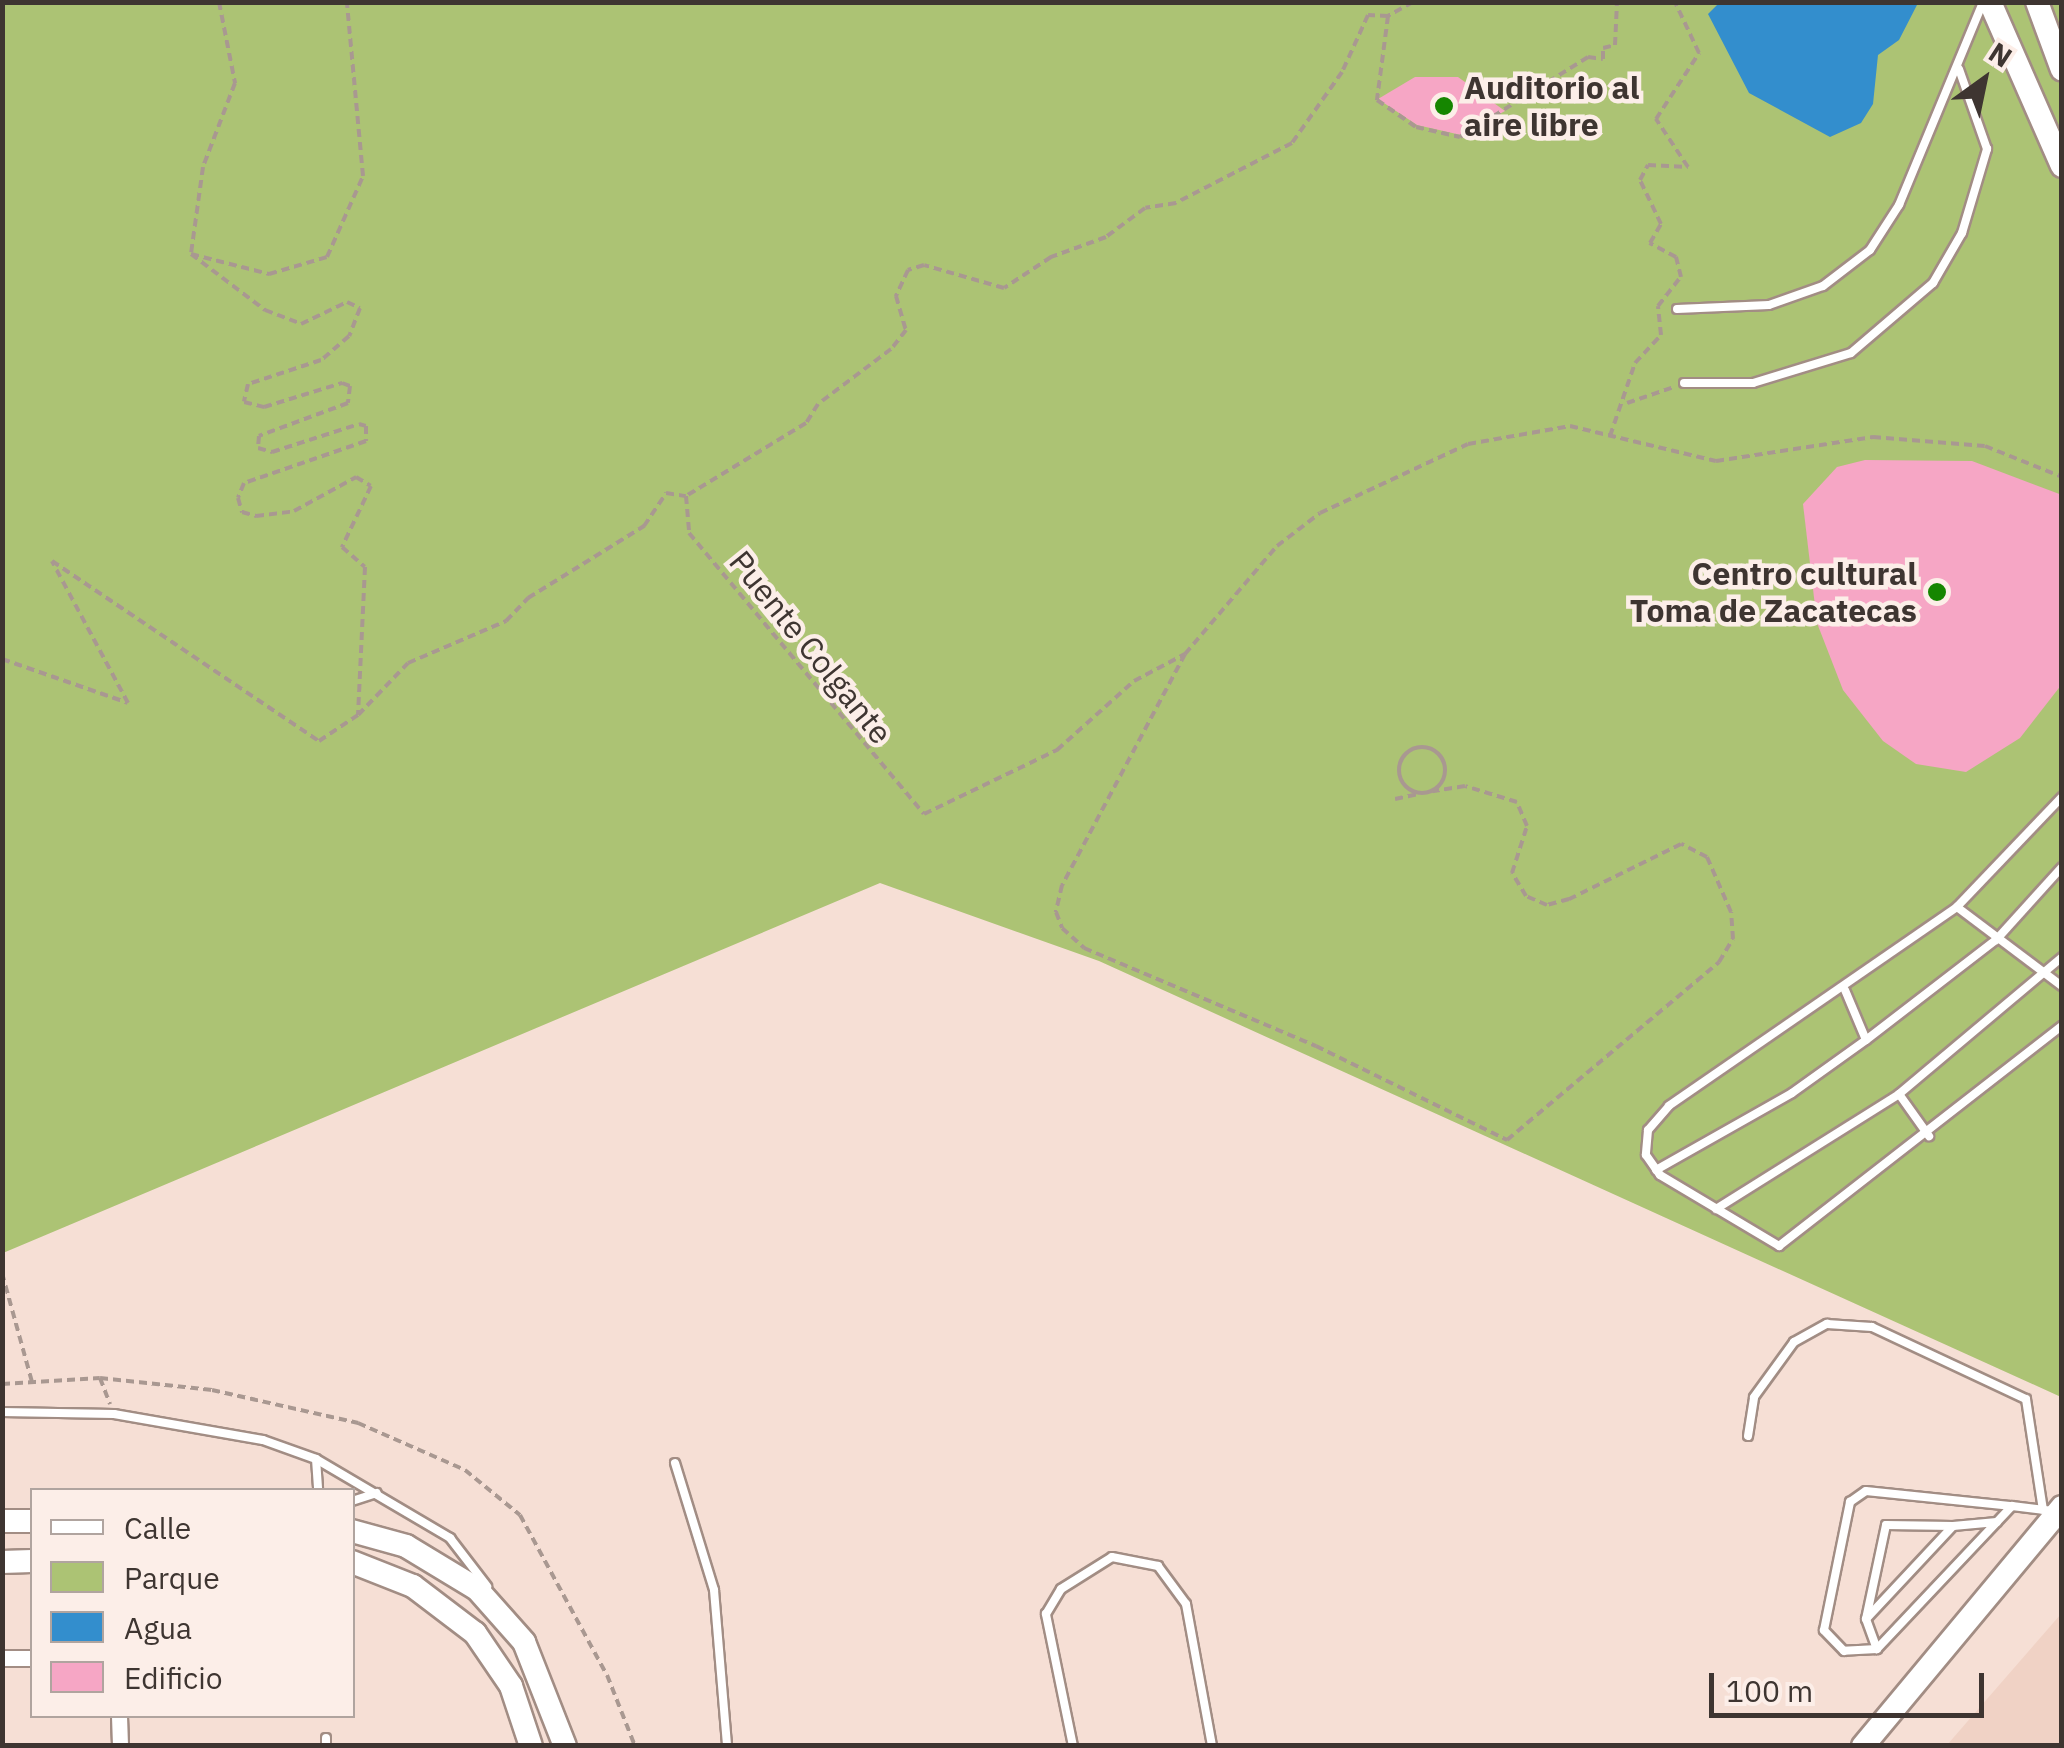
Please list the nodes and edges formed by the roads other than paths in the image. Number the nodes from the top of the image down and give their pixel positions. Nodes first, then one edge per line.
1 (1986, 2) edge
2 (2037, 2) edge
3 (1959, 69) junction
4 (2062, 70) edge
5 (2062, 166) edge
6 (1677, 309) dead end
7 (1684, 383) road end
8 (2062, 798) edge
9 (2062, 867) edge
10 (1957, 908) junction
11 (1996, 940) junction
12 (2062, 957) edge
13 (2048, 972) junction
14 (2062, 986) edge
15 (1845, 990) junction
16 (2062, 1026) edge
17 (1866, 1040) junction
18 (1900, 1094) junction
19 (1928, 1136) junction
20 (1656, 1170) junction
21 (1716, 1209) junction
22 (2, 1412) edge
23 (1748, 1436) dead end
24 (316, 1459) junction
25 (676, 1463) dead end
26 (318, 1488) edge
27 (377, 1493) junction
28 (355, 1500) edge
29 (2012, 1506) junction
30 (2054, 1510) edge
31 (30, 1521) edge
32 (2, 1522) edge
33 (1997, 1522) junction
34 (1953, 1526) junction
35 (355, 1532) edge
36 (30, 1561) edge
37 (2, 1562) edge
38 (355, 1563) edge
39 (501, 1615) junction
40 (1866, 1619) junction
41 (1876, 1649) junction
42 (2, 1658) edge
43 (30, 1658) edge
44 (119, 1718) edge
45 (120, 1746) edge
46 (531, 1746) edge
47 (566, 1746) edge
48 (727, 1746) edge
49 (1072, 1746) edge
50 (1212, 1746) edge
51 (1862, 1746) edge

1 - 3 lane
1 - 5 main road
2 - 4 main road
3 - 6 lane
3 - 7 lane
8 - 10 lane
9 - 11 lane
10 - 11 lane
10 - 15 lane
11 - 13 lane
11 - 17 lane
12 - 13 lane
13 - 14 lane
13 - 18 lane
15 - 17 lane
15 - 20 lane
16 - 19 lane
17 - 20 lane
18 - 19 lane
18 - 21 lane
19 - 21 lane
20 - 21 lane
22 - 24 lane
23 - 30 lane
24 - 26 lane
24 - 27 lane
25 - 48 lane
27 - 28 lane
27 - 39 lane
29 - 30 lane
29 - 33 lane
29 - 41 lane
30 - 51 main road
31 - 32 main road
33 - 34 lane
33 - 41 lane
34 - 40 lane
34 - 40 lane
35 - 39 main road
36 - 37 main road
38 - 46 main road
39 - 47 main road
40 - 41 lane
42 - 43 street
44 - 45 street
49 - 50 lane

